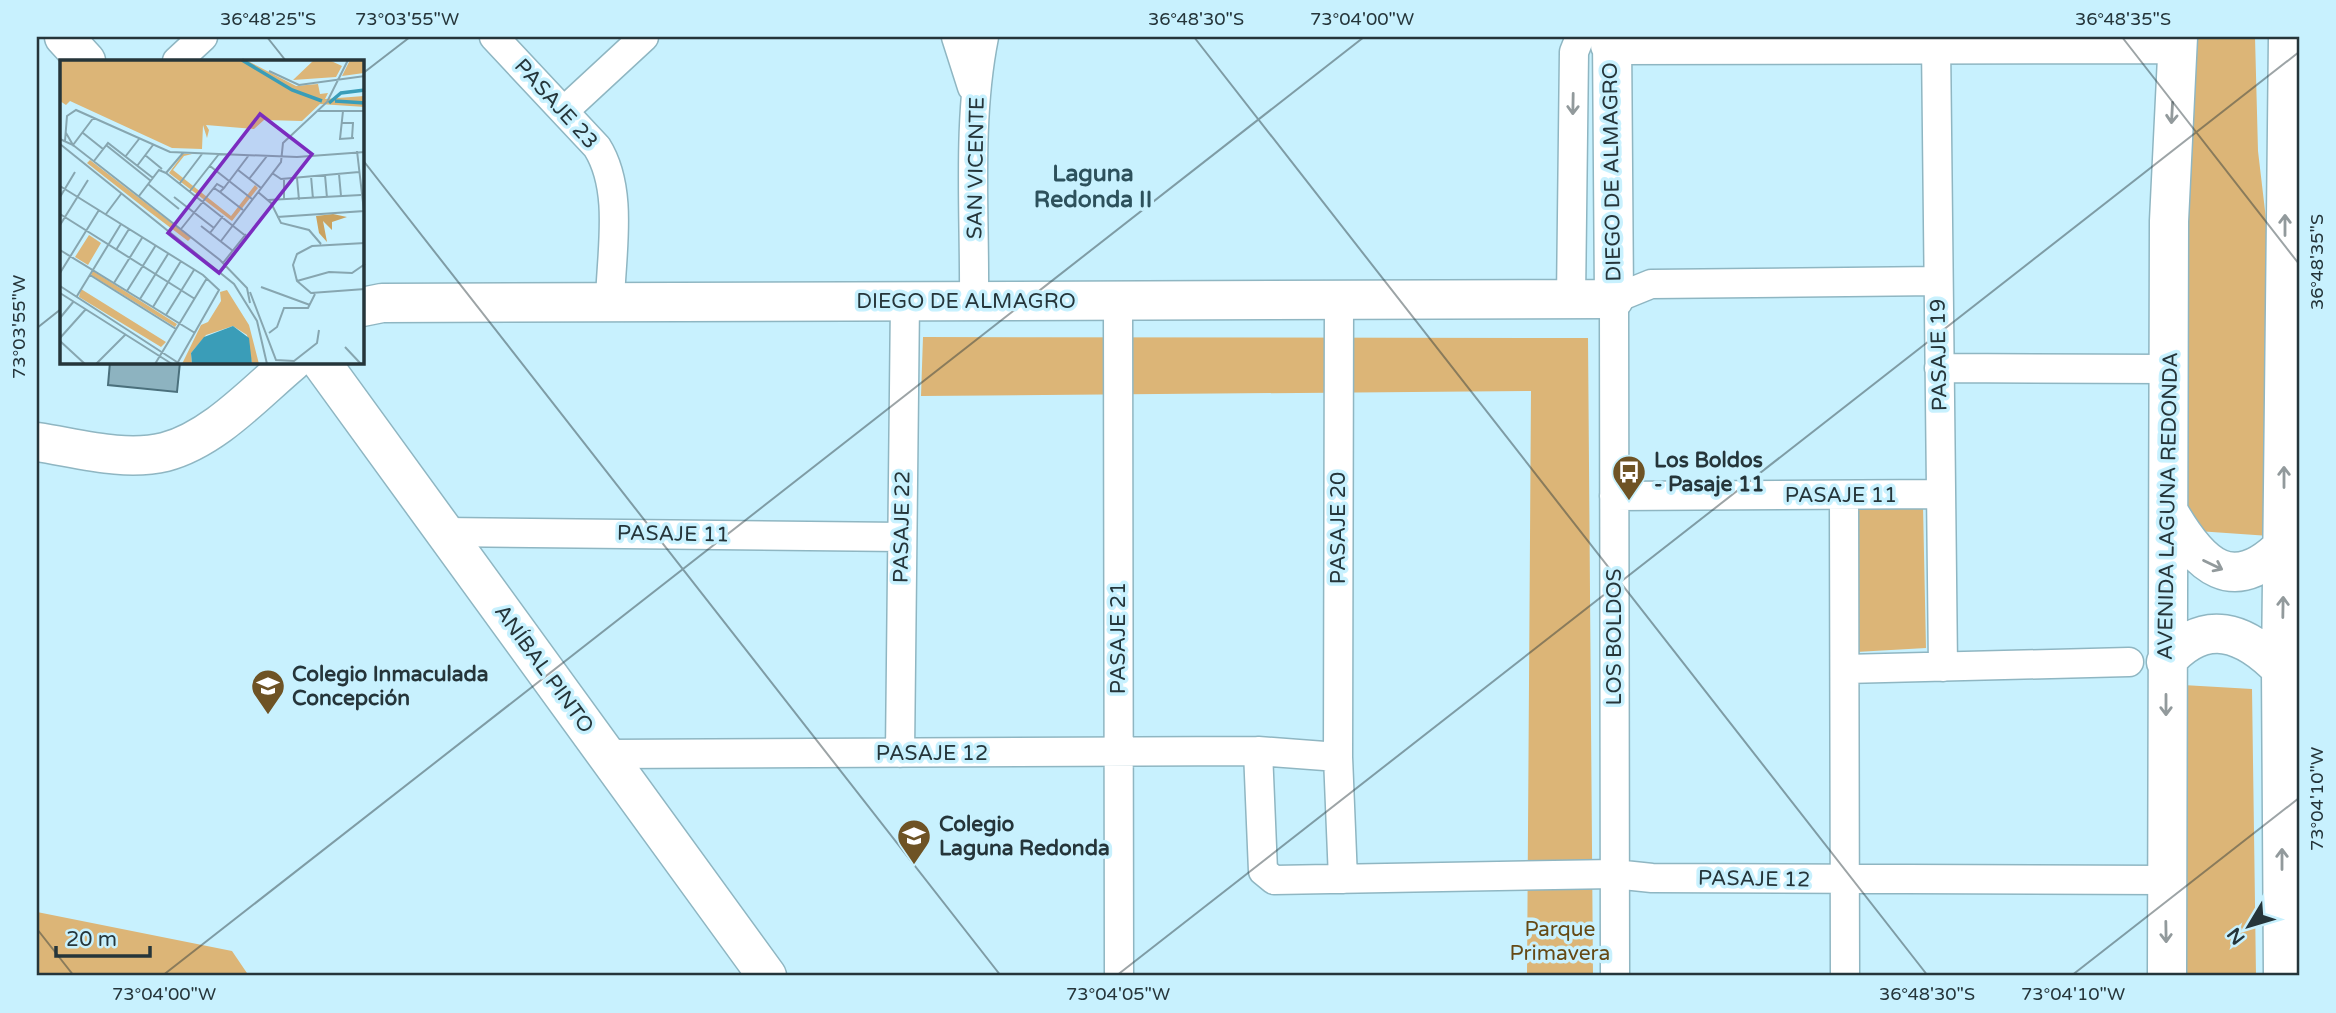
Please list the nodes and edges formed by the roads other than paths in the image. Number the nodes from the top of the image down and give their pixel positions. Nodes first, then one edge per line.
1 (64, 37) edge
2 (203, 37) edge
3 (494, 37) edge
4 (645, 37) edge
5 (956, 37) edge
6 (984, 37) edge
7 (1601, 40) edge
8 (2177, 41) edge
9 (2286, 42) edge
10 (1936, 43) junction
11 (85, 60) edge
12 (178, 60) edge
13 (976, 104) junction
14 (564, 111) junction
15 (1938, 282) junction
16 (1339, 299) junction
17 (1571, 299) junction
18 (1614, 299) junction
19 (1118, 300) junction
20 (905, 301) junction
21 (974, 301) junction
22 (610, 302) junction
23 (364, 307) edge
24 (290, 364) edge
25 (322, 364) edge
26 (1940, 368) junction
27 (2170, 369) junction
28 (37, 442) edge
29 (1941, 494) junction
30 (1844, 495) junction
31 (1614, 496) junction
32 (2169, 514) junction
33 (444, 532) junction
34 (902, 537) junction
35 (2284, 545) junction
36 (2129, 662) dead end
37 (2166, 662) junction
38 (1943, 667) junction
39 (1845, 669) junction
40 (2281, 669) junction
41 (1258, 751) junction
42 (1118, 752) junction
43 (900, 753) junction
44 (606, 754) junction
45 (1338, 758) junction
46 (1615, 874) junction
47 (1343, 879) junction
48 (1845, 879) junction
49 (2166, 880) junction
50 (766, 976) edge
51 (1119, 976) edge
52 (1615, 976) edge
53 (1845, 976) edge
54 (2167, 976) edge
55 (2283, 976) edge

1 - 11 street
2 - 12 street
3 - 14 street, PASAJE 23
4 - 14 street
5 - 13 street
6 - 13 street, SAN VICENTE
7 - 10 street, DIEGO DE ALMAGRO
7 -> 17 street, DIEGO DE ALMAGRO
7 - 18 street, DIEGO DE ALMAGRO
8 - 10 street, DIEGO DE ALMAGRO
8 -> 27 street, AVENIDA LAGUNA REDONDA
35 -> 9 street
10 - 15 street, PASAJE 19
13 - 21 street, SAN VICENTE
14 - 22 street, PASAJE 23
15 - 18 street
15 - 26 street, PASAJE 19
16 - 17 street, DIEGO DE ALMAGRO
16 - 19 street, DIEGO DE ALMAGRO
16 - 45 street, PASAJE 20
17 - 18 street, DIEGO DE ALMAGRO
18 - 31 street, LOS BOLDOS
19 - 21 street, DIEGO DE ALMAGRO
19 - 42 street, PASAJE 21
20 - 21 street, DIEGO DE ALMAGRO
20 - 22 street, DIEGO DE ALMAGRO
20 - 34 street, PASAJE 22
22 - 23 street, DIEGO DE ALMAGRO
24 - 28 street
25 - 33 street, ANÍBAL PINTO
26 - 27 street
26 - 29 street, PASAJE 19
27 - 32 street, AVENIDA LAGUNA REDONDA
29 - 30 street, PASAJE 11
29 - 38 street, PASAJE 19
30 - 31 street, PASAJE 11
30 - 39 street
31 - 46 street, LOS BOLDOS
32 -> 35 street
32 - 37 street, AVENIDA LAGUNA REDONDA
33 - 34 street, PASAJE 11
33 - 44 street, ANÍBAL PINTO
34 - 43 street, PASAJE 22
40 -> 35 street
36 - 38 street
37 - 40 street
37 -> 49 street, AVENIDA LAGUNA REDONDA
38 - 39 street
39 - 48 street
55 -> 40 street
41 - 42 street, PASAJE 12
41 - 45 street, PASAJE 12
41 - 47 street, PASAJE 12
42 - 43 street, PASAJE 12
42 - 51 street, PASAJE 21
43 - 44 street, PASAJE 12
44 - 50 street, ANÍBAL PINTO
45 - 47 street
46 - 47 street, PASAJE 12
46 - 48 street, PASAJE 12
46 - 52 street, LOS BOLDOS
48 - 49 street, PASAJE 12
48 - 53 street
49 -> 54 street, AVENIDA LAGUNA REDONDA

